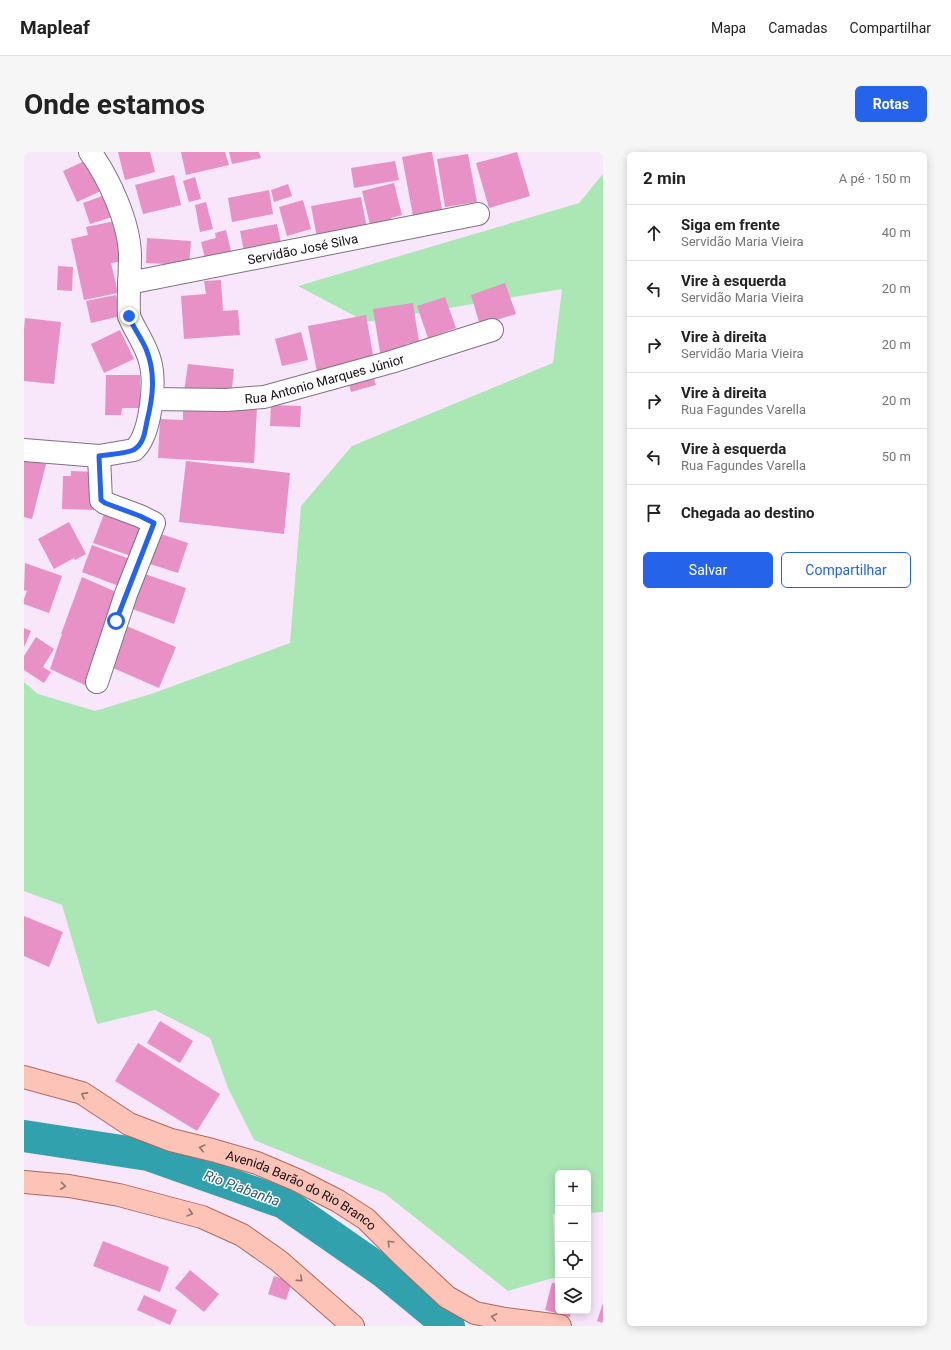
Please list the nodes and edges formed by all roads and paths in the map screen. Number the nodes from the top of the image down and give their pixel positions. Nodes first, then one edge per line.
1 (90, 152) edge
2 (478, 214) dead end
3 (129, 283) junction
4 (492, 330) dead end
5 (152, 399) junction
6 (24, 450) edge
7 (99, 456) junction
8 (97, 682) dead end
9 (24, 1077) edge
10 (24, 1182) edge
11 (353, 1326) edge
12 (560, 1326) edge

1 - 3 street
2 - 3 street, Servidão José Silva
3 - 5 street
4 - 5 street, Rua Antonio Marques Júnior
5 - 7 street
6 - 7 street
7 - 8 street
12 -> 9 main road, Avenida Barão do Rio Branco
10 -> 11 main road

